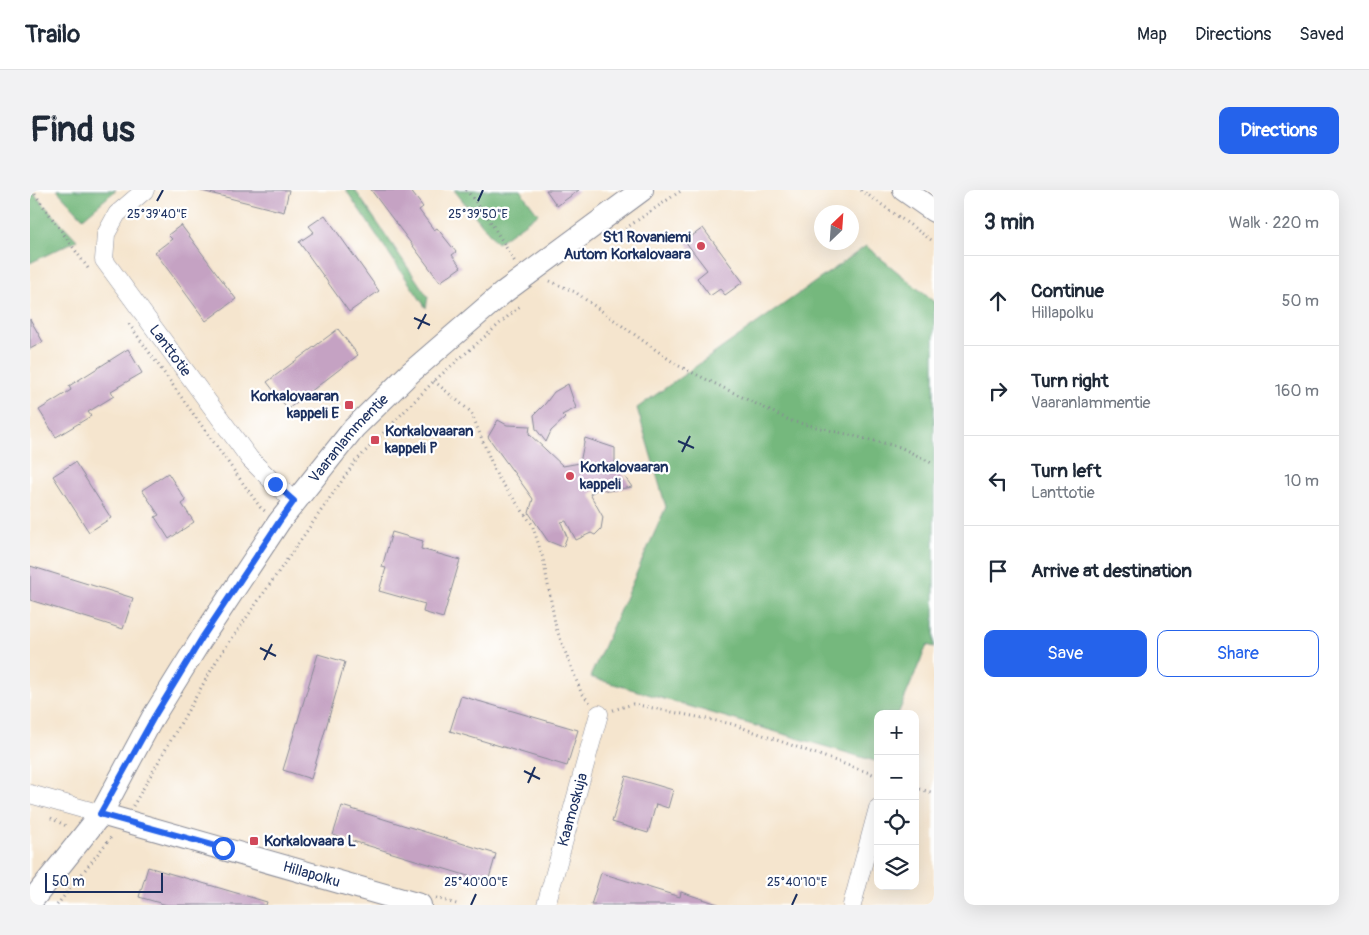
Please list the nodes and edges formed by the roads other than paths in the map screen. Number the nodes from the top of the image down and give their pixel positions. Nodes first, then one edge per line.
1 (144, 190) edge
2 (642, 190) edge
3 (904, 190) edge
4 (934, 211) edge
5 (294, 501) junction
6 (599, 714) road end
7 (30, 794) edge
8 (100, 814) junction
9 (874, 823) edge
10 (30, 903) edge
11 (420, 905) edge
12 (546, 905) edge
13 (852, 905) edge

1 - 5 street, Lanttotie
2 - 5 street, Vaaranlammentie
3 - 4 street
5 - 8 street, Vaaranlammentie
6 - 12 street, Kaamoskuja
7 - 8 street, Hillapolku
8 - 10 street, Vaaranlammentie
8 - 11 street, Hillapolku
9 - 13 street

